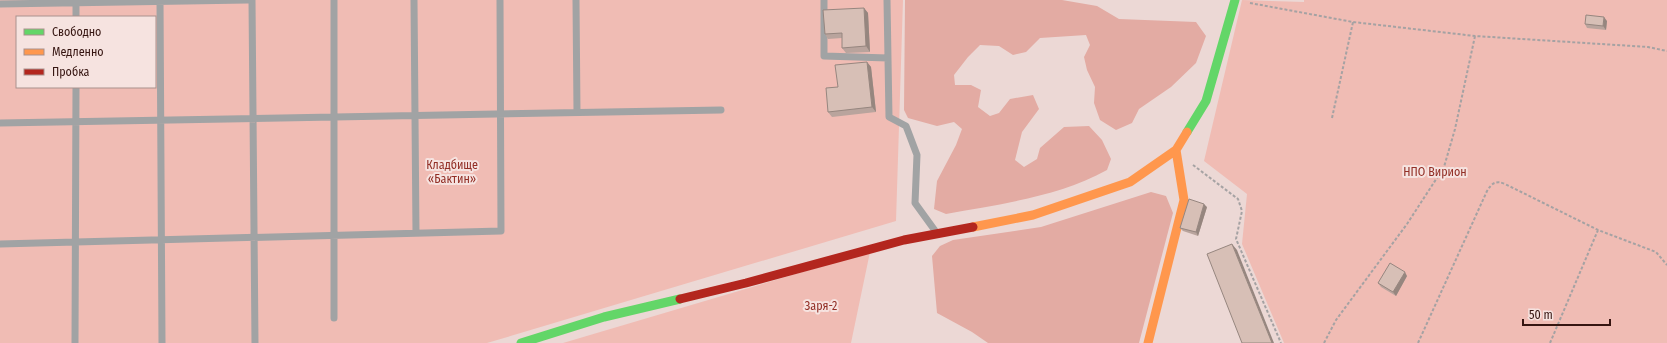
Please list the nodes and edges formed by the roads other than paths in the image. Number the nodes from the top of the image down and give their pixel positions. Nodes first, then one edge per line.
1 (248, 0) edge
2 (252, 0) edge
3 (334, 0) edge
4 (414, 0) edge
5 (500, 0) edge
6 (576, 0) edge
7 (824, 0) edge
8 (887, 0) edge
9 (1235, 0) edge
10 (76, 1) edge
11 (160, 1) edge
12 (0, 4) edge
13 (76, 16) edge
14 (888, 58) junction
15 (76, 88) edge
16 (721, 110) dead end
17 (577, 112) junction
18 (501, 114) junction
19 (415, 115) junction
20 (334, 117) junction
21 (252, 119) junction
22 (161, 120) junction
23 (76, 122) junction
24 (0, 124) edge
25 (1176, 150) junction
26 (416, 233) junction
27 (937, 233) junction
28 (335, 235) junction
29 (253, 238) junction
30 (161, 240) junction
31 (76, 242) junction
32 (0, 244) edge
33 (334, 318) dead end
34 (75, 343) edge
35 (162, 343) edge
36 (255, 343) edge
37 (521, 343) edge
38 (1148, 343) edge

1 - 11 lane
2 - 21 lane
3 - 20 lane
4 - 19 lane
5 - 18 lane
6 - 17 lane
7 - 14 lane
8 - 14 lane
9 - 25 street
10 - 11 lane
10 - 12 lane
10 - 13 lane
11 - 22 lane
14 - 27 lane
15 - 23 lane
16 - 17 lane
17 - 18 lane
18 - 19 lane
18 - 26 lane
19 - 20 lane
19 - 26 lane
20 - 21 lane
20 - 28 lane
21 - 22 lane
21 - 29 lane
22 - 23 lane
22 - 30 lane
23 - 24 lane
23 - 31 lane
25 - 27 street
25 - 38 street
26 - 28 lane
27 - 37 street
28 - 29 lane
28 - 33 lane
29 - 30 lane
29 - 36 lane
30 - 31 lane
30 - 35 lane
31 - 32 lane
31 - 34 lane

